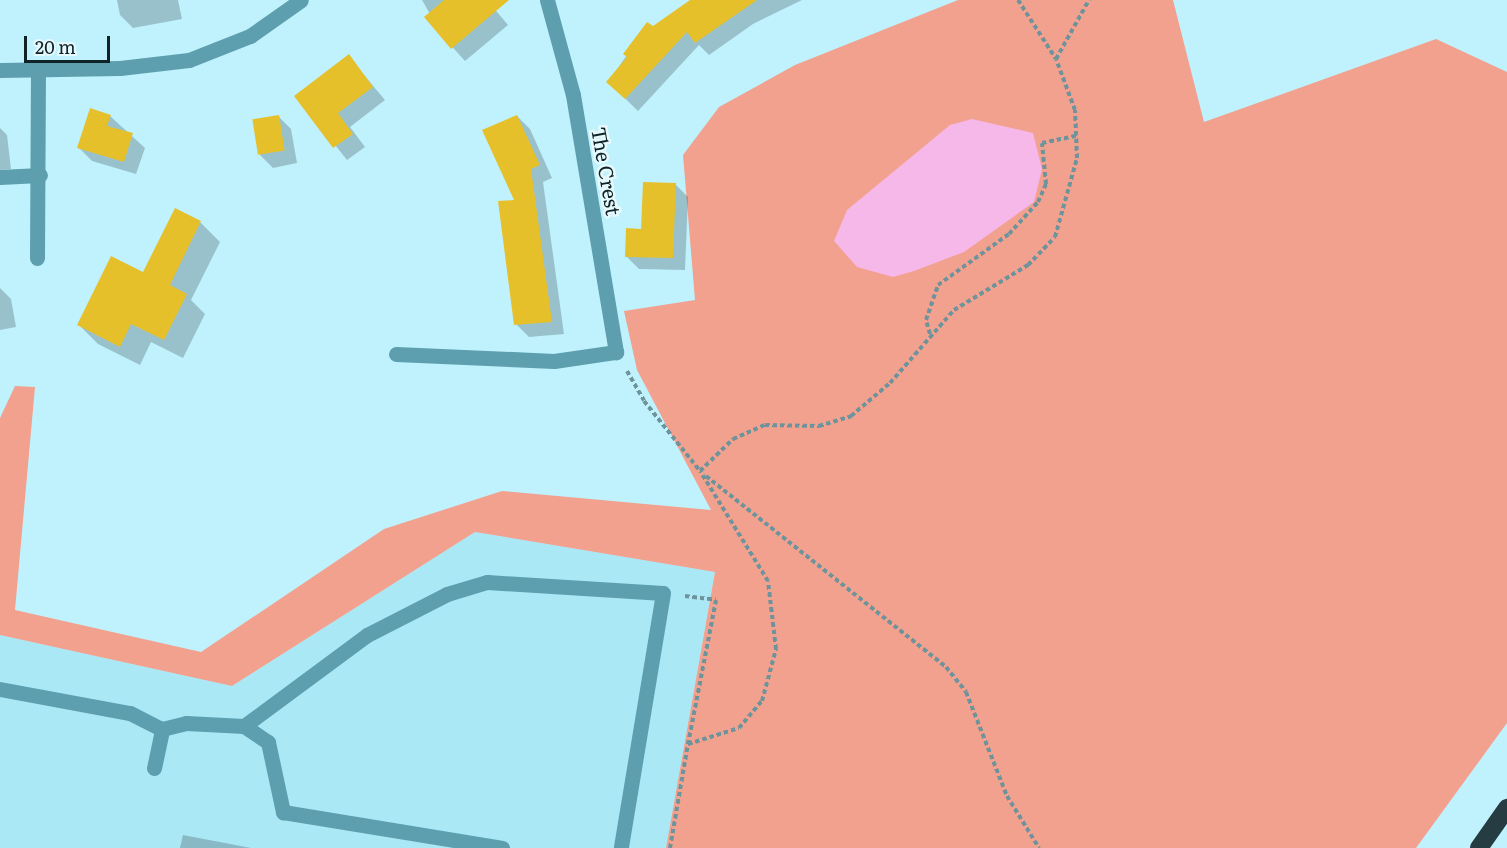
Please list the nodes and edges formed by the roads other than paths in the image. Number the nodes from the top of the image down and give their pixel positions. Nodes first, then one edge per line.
1 (302, 0) edge
2 (551, 1) edge
3 (38, 69) junction
4 (0, 70) edge
5 (40, 175) junction
6 (0, 177) edge
7 (37, 258) dead end
8 (396, 354) dead end
9 (0, 689) edge
10 (244, 726) junction
11 (162, 729) junction
12 (154, 768) dead end
13 (1507, 808) edge
14 (502, 848) edge
15 (621, 848) edge
16 (1479, 848) edge

1 - 3 street
2 - 8 street, The Crest
3 - 4 street
3 - 5 street
5 - 6 street
5 - 7 street
9 - 11 street
10 - 11 street
10 - 14 street
10 - 15 street
11 - 12 street
13 - 16 highway

